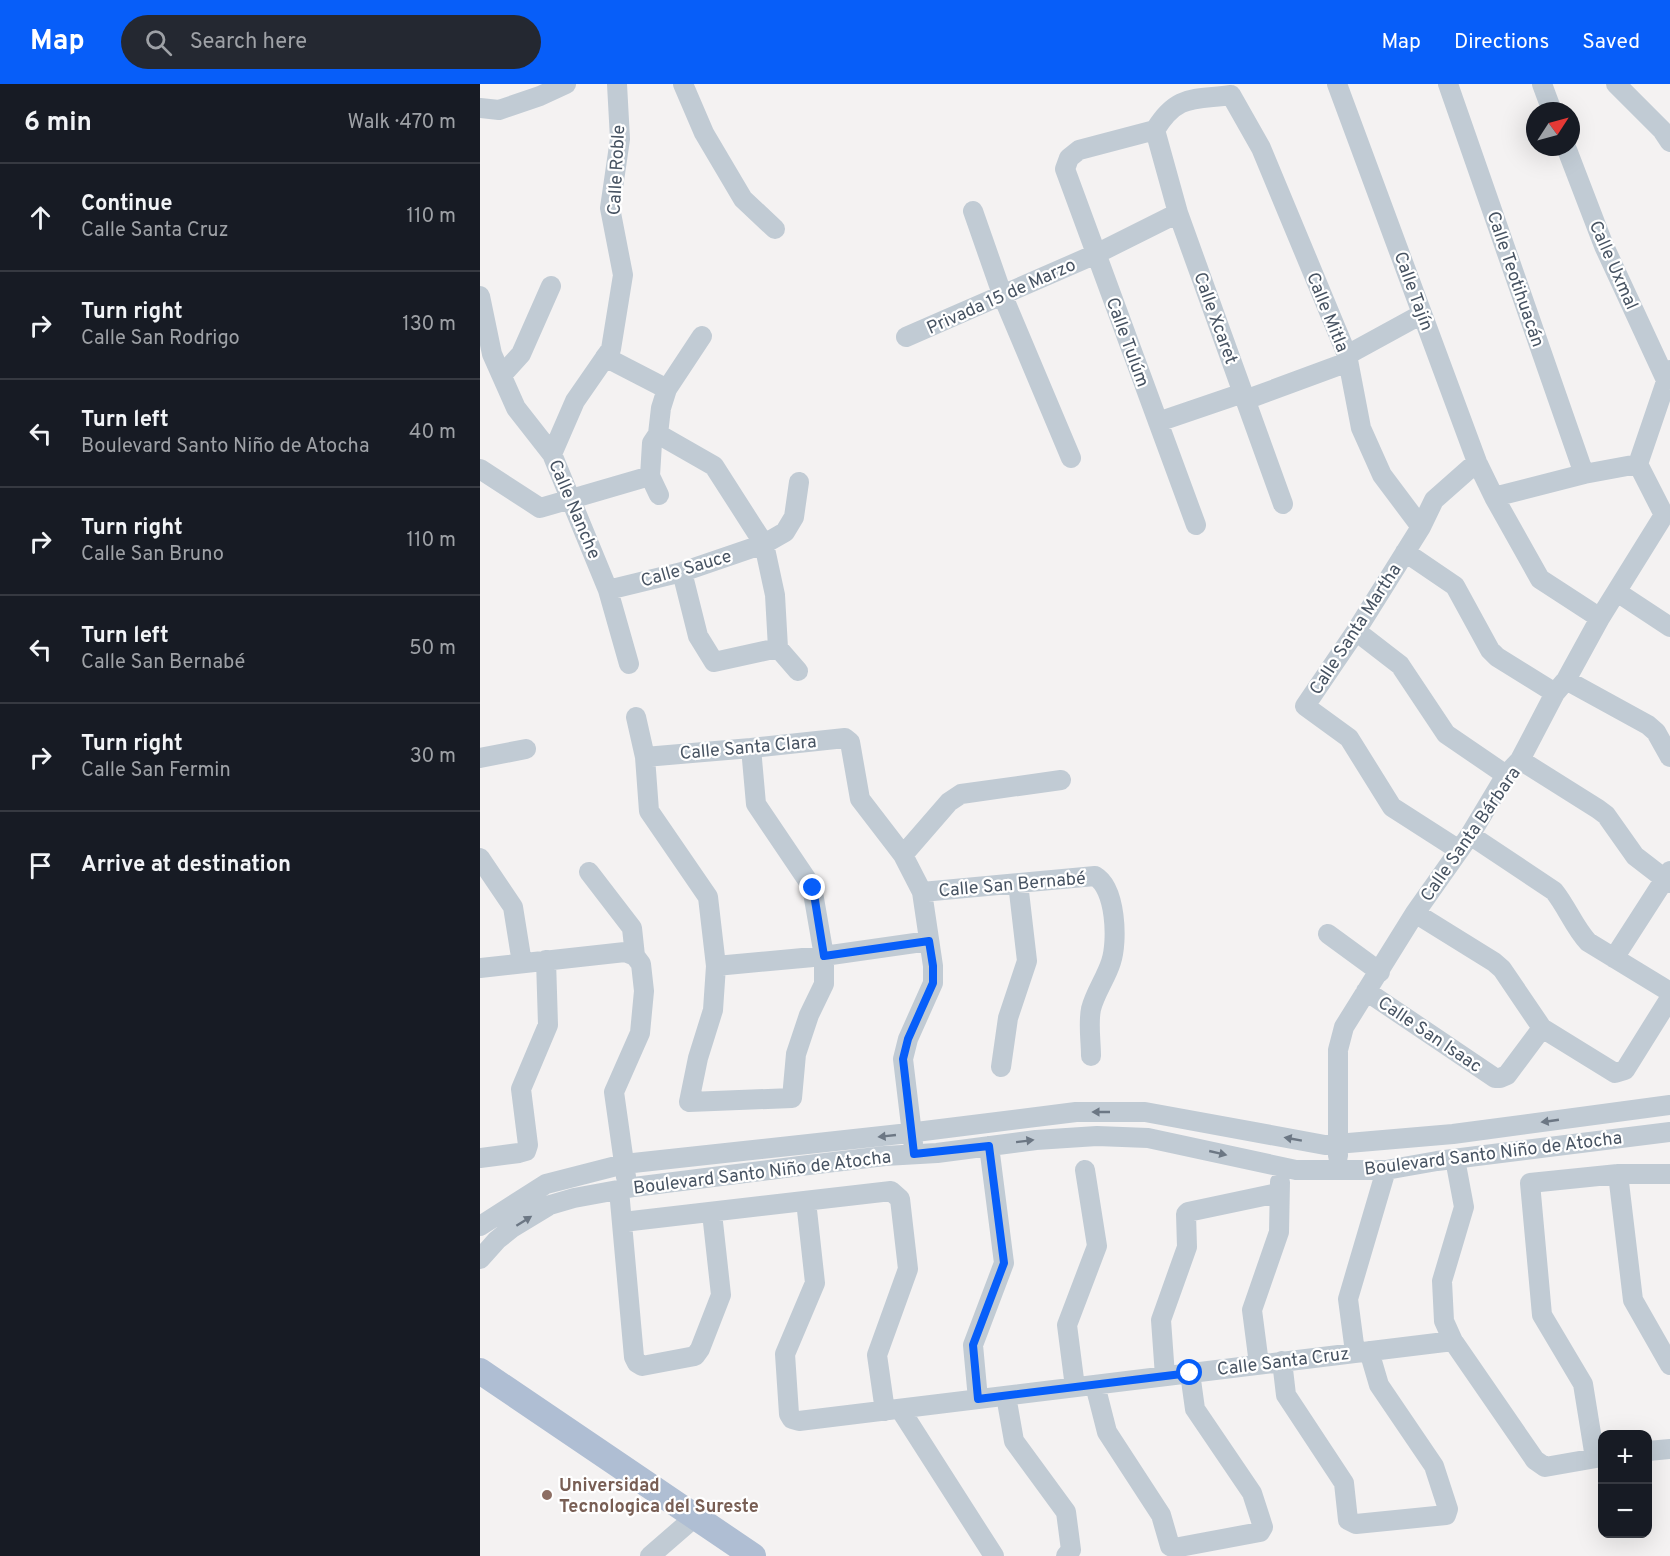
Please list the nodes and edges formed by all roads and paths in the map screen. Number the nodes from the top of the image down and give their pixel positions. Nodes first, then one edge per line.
1 (566, 84) edge
2 (617, 84) edge
3 (683, 84) edge
4 (1337, 84) edge
5 (1448, 84) edge
6 (1542, 84) edge
7 (1616, 84) edge
8 (1234, 89) edge
9 (539, 90) edge
10 (1549, 102) edge
11 (480, 108) edge
12 (1155, 130) junction
13 (1670, 142) edge
14 (1569, 156) edge
15 (973, 211) dead end
16 (1178, 213) junction
17 (775, 229) dead end
18 (1095, 254) junction
19 (551, 286) dead end
20 (1002, 294) junction
21 (480, 296) edge
22 (1422, 314) junction
23 (702, 336) dead end
24 (906, 337) dead end
25 (605, 357) junction
26 (1347, 358) junction
27 (502, 375) junction
28 (1668, 375) edge
29 (667, 389) junction
30 (1244, 396) junction
31 (1158, 422) junction
32 (658, 434) junction
33 (552, 454) junction
34 (1071, 458) dead end
35 (1477, 462) junction
36 (1638, 464) junction
37 (480, 469) edge
38 (1584, 474) junction
39 (650, 476) junction
40 (799, 482) dead end
41 (659, 495) dead end
42 (1494, 497) junction
43 (571, 499) junction
44 (1283, 504) dead end
45 (1667, 516) edge
46 (1196, 525) dead end
47 (1421, 527) junction
48 (764, 544) junction
49 (1404, 552) junction
50 (682, 572) junction
51 (608, 590) junction
52 (1617, 592) junction
53 (1600, 618) junction
54 (1670, 627) edge
55 (1356, 631) junction
56 (778, 648) junction
57 (630, 664) dead end
58 (798, 671) dead end
59 (1560, 686) junction
60 (636, 717) dead end
61 (751, 748) junction
62 (526, 749) dead end
63 (645, 756) junction
64 (1670, 757) edge
65 (480, 758) edge
66 (1521, 760) junction
67 (1506, 775) junction
68 (1061, 780) dead end
69 (1464, 843) junction
70 (903, 855) junction
71 (480, 858) edge
72 (589, 872) dead end
73 (1668, 878) edge
74 (1018, 883) junction
75 (922, 892) junction
76 (1415, 913) junction
77 (1328, 934) dead end
78 (929, 941) junction
79 (635, 956) junction
80 (824, 956) junction
81 (1614, 958) junction
82 (546, 960) junction
83 (522, 963) junction
84 (716, 966) junction
85 (480, 968) edge
86 (1380, 972) junction
87 (1366, 991) junction
88 (1670, 992) edge
89 (1670, 998) edge
90 (1542, 1028) junction
91 (1091, 1056) dead end
92 (1001, 1067) dead end
93 (1670, 1105) edge
94 (1594, 1115) junction
95 (912, 1131) junction
96 (1670, 1132) edge
97 (1600, 1141) junction
98 (1339, 1144) junction
99 (989, 1146) junction
100 (914, 1154) junction
101 (480, 1158) edge
102 (1455, 1159) junction
103 (624, 1164) junction
104 (1281, 1167) junction
105 (1085, 1170) dead end
106 (1338, 1170) junction
107 (1386, 1170) junction
108 (1618, 1174) junction
109 (1670, 1174) edge
110 (624, 1189) junction
111 (1278, 1193) junction
112 (806, 1201) junction
113 (712, 1213) junction
114 (623, 1222) junction
115 (480, 1226) edge
116 (480, 1259) edge
117 (1453, 1341) junction
118 (1362, 1352) junction
119 (1282, 1361) junction
120 (1259, 1365) junction
121 (1670, 1365) edge
122 (480, 1371) edge
123 (1190, 1373) junction
124 (1166, 1376) junction
125 (1095, 1385) junction
126 (1074, 1387) junction
127 (1006, 1396) junction
128 (978, 1399) junction
129 (892, 1410) junction
130 (1670, 1449) edge
131 (1652, 1451) edge
132 (1598, 1452) edge
133 (1598, 1457) edge
134 (695, 1517) junction
135 (1068, 1555) edge
136 (650, 1556) edge
137 (753, 1556) edge
138 (994, 1556) edge

1 - 9 street
2 - 25 street, Calle Roble
3 - 17 street
4 - 22 street, Calle Tajín
5 - 38 street, Calle Teotihuacán
6 - 10 street
7 - 13 street
8 - 12 street
8 - 26 street, Calle Mitla
9 - 11 street
12 - 16 street, Calle Xcaret
12 - 18 street, Calle Tulúm
14 - 28 street, Calle Uxmal
15 - 20 street
16 - 18 street, Privada 15 de Marzo
16 - 30 street, Calle Xcaret
18 - 20 street, Privada 15 de Marzo
18 - 31 street, Calle Tulúm
19 - 27 street
20 - 24 street, Privada 15 de Marzo
20 - 34 street
21 - 27 street, Calle Nanche
22 - 26 street
22 - 35 street, Calle Tajín
23 - 29 street
25 - 29 street
25 - 33 street, Calle Roble
26 - 30 street
26 - 47 street, Calle Mitla
27 - 33 street, Calle Nanche
28 - 36 street
29 - 32 street
30 - 31 street
30 - 44 street, Calle Xcaret
31 - 46 street, Calle Tulúm
32 - 39 street
32 - 48 street
33 - 43 street, Calle Nanche
35 - 42 street, Calle Tajín
35 - 47 street, Calle Santa Martha
36 - 38 street
36 - 45 street
37 - 43 street
38 - 42 street
39 - 41 street
39 - 43 street
40 - 48 street, Calle Sauce
42 - 53 street, Calle Tajín
43 - 51 street, Calle Nanche
45 - 52 street, Calle Santa Bárbara
47 - 49 street, Calle Santa Martha
48 - 50 street, Calle Sauce
48 - 56 street
49 - 55 street, Calle Santa Martha
49 - 59 street
50 - 51 street, Calle Sauce
50 - 56 street
51 - 57 street, Calle Nanche
52 - 53 street, Calle Santa Bárbara
52 - 54 street
53 - 59 street, Calle Santa Bárbara
55 - 67 street
55 - 69 street, Calle Santa Martha
56 - 58 street
59 - 64 street
59 - 66 street, Calle Santa Bárbara
60 - 63 street
61 - 63 street, Calle Santa Clara
61 - 70 street, Calle Santa Clara
61 - 80 street
62 - 65 street
63 - 84 street
66 - 67 street, Calle Santa Bárbara
66 - 73 street
67 - 69 street, Calle Santa Bárbara
68 - 70 street
69 - 76 street, Calle Santa Bárbara
69 - 81 street
70 - 75 street
71 - 83 street
72 - 79 street
73 - 81 street
74 - 75 street, Calle San Bernabé
74 - 91 street, Calle San Bernabé
74 - 92 street
75 - 78 street
76 - 86 street, Calle Santa Bárbara
76 - 90 street
77 - 86 street, Calle San Isaac
78 - 80 street
78 - 95 street
79 - 82 street
79 - 103 street
80 - 84 street
80 - 84 street
81 - 88 street
82 - 83 street
82 - 101 street
83 - 85 street
86 - 87 street, Calle Santa Bárbara
87 - 90 street, Calle San Isaac
87 - 98 street, Calle Santa Bárbara
89 - 90 street
93 - 94 street, Boulevard Santo Niño de Atocha
94 - 97 street
94 -> 98 street, Boulevard Santo Niño de Atocha
98 -> 95 street, Boulevard Santo Niño de Atocha
95 - 100 street
95 -> 103 street, Boulevard Santo Niño de Atocha
96 - 97 street, Boulevard Santo Niño de Atocha
97 - 102 street, Boulevard Santo Niño de Atocha
98 - 106 street, Calle Santa Bárbara
99 - 100 street, Boulevard Santo Niño de Atocha
99 -> 104 street, Boulevard Santo Niño de Atocha
99 - 128 street
100 - 110 street, Boulevard Santo Niño de Atocha
102 - 107 street, Boulevard Santo Niño de Atocha
102 - 117 street
103 - 110 street
103 - 115 street, Boulevard Santo Niño de Atocha
104 - 106 street, Boulevard Santo Niño de Atocha
104 - 111 street
105 - 126 street
106 - 107 street, Boulevard Santo Niño de Atocha
107 - 118 street
108 - 109 street
108 - 121 street
108 - 132 street
110 - 114 street
116 -> 110 street, Boulevard Santo Niño de Atocha
111 - 120 street
111 - 124 street
112 - 113 street
112 - 129 street
112 - 129 street, Calle Santa Cruz
113 - 114 street
113 - 114 street
117 - 118 street, Calle Santa Cruz
117 - 133 street
118 - 119 street, Calle Santa Cruz
118 - 119 street
119 - 120 street, Calle Santa Cruz
120 - 123 street, Calle Santa Cruz
122 - 134 main road
123 - 124 street, Calle Santa Cruz
123 - 125 street
124 - 125 street, Calle Santa Cruz
125 - 126 street, Calle Santa Cruz
126 - 127 street, Calle Santa Cruz
127 - 128 street, Calle Santa Cruz
127 - 135 street
128 - 129 street, Calle Santa Cruz
129 - 138 street
130 - 131 street
134 - 136 street
134 - 137 main road

